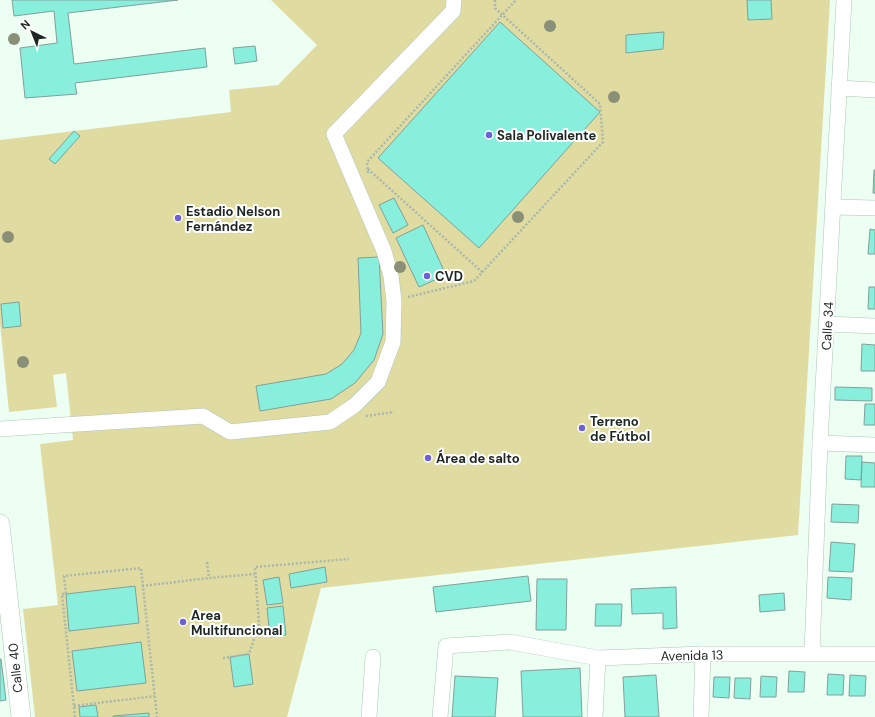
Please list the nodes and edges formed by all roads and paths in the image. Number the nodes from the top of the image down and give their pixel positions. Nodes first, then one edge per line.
1 (454, 0) edge
2 (495, 0) edge
3 (516, 0) edge
4 (844, 0) edge
5 (503, 15) junction
6 (839, 88) junction
7 (875, 90) edge
8 (368, 170) junction
9 (369, 177) dead end
10 (833, 207) junction
11 (875, 208) edge
12 (482, 272) junction
13 (394, 301) junction
14 (827, 324) junction
15 (875, 326) edge
16 (0, 429) edge
17 (820, 443) junction
18 (875, 445) edge
19 (0, 524) edge
20 (348, 559) dead end
21 (208, 562) dead end
22 (255, 574) junction
23 (209, 578) junction
24 (142, 586) junction
25 (812, 653) junction
26 (703, 654) junction
27 (875, 654) edge
28 (373, 657) dead end
29 (223, 658) dead end
30 (598, 658) junction
31 (155, 696) junction
32 (74, 706) junction
33 (20, 717) edge
34 (75, 717) edge
35 (157, 717) edge
36 (369, 717) edge
37 (440, 717) edge
38 (595, 717) edge
39 (701, 717) edge

1 - 13 street
2 - 5 path
3 - 5 path
4 - 6 street, Calle 34
5 - 8 path
5 - 12 path
6 - 7 street
6 - 10 street, Calle 34
8 - 9 path
8 - 12 path
10 - 11 street
10 - 14 street, Calle 34
12 - 13 path
13 - 16 street
14 - 15 street
14 - 17 street, Calle 34
17 - 18 street
17 - 25 street, Calle 34
19 - 33 main road, Calle 40
20 - 22 path
21 - 23 path
22 - 23 path
22 - 29 path
23 - 24 path
24 - 31 path
24 - 32 path
25 - 26 street, Avenida 13
25 - 27 street, Avenida 13
26 - 30 street, Avenida 13
26 - 39 street
28 - 36 street
30 - 37 street, Avenida 13
30 - 38 street
31 - 32 path
31 - 35 path
32 - 34 path

